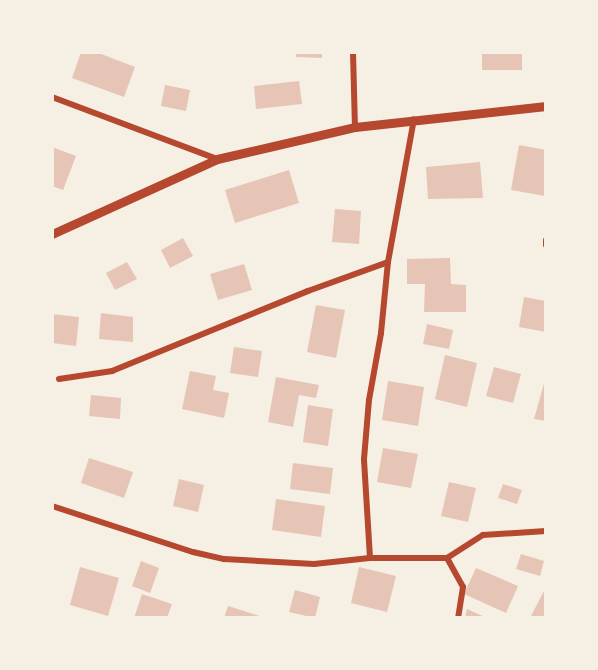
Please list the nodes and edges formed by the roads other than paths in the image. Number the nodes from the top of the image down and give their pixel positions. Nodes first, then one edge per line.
1 (353, 52) edge
2 (52, 97) edge
3 (546, 106) edge
4 (414, 119) junction
5 (355, 127) junction
6 (217, 159) junction
7 (52, 234) edge
8 (546, 240) edge
9 (546, 245) edge
10 (388, 262) junction
11 (59, 379) dead end
12 (52, 506) edge
13 (546, 531) edge
14 (370, 558) junction
15 (447, 558) junction
16 (458, 618) edge

1 - 5 street
2 - 6 street
3 - 4 street
4 - 5 street
4 - 10 street
5 - 6 street
6 - 7 street
8 - 9 street
10 - 11 street
10 - 14 street
12 - 14 street
13 - 15 street
14 - 15 street
15 - 16 street

